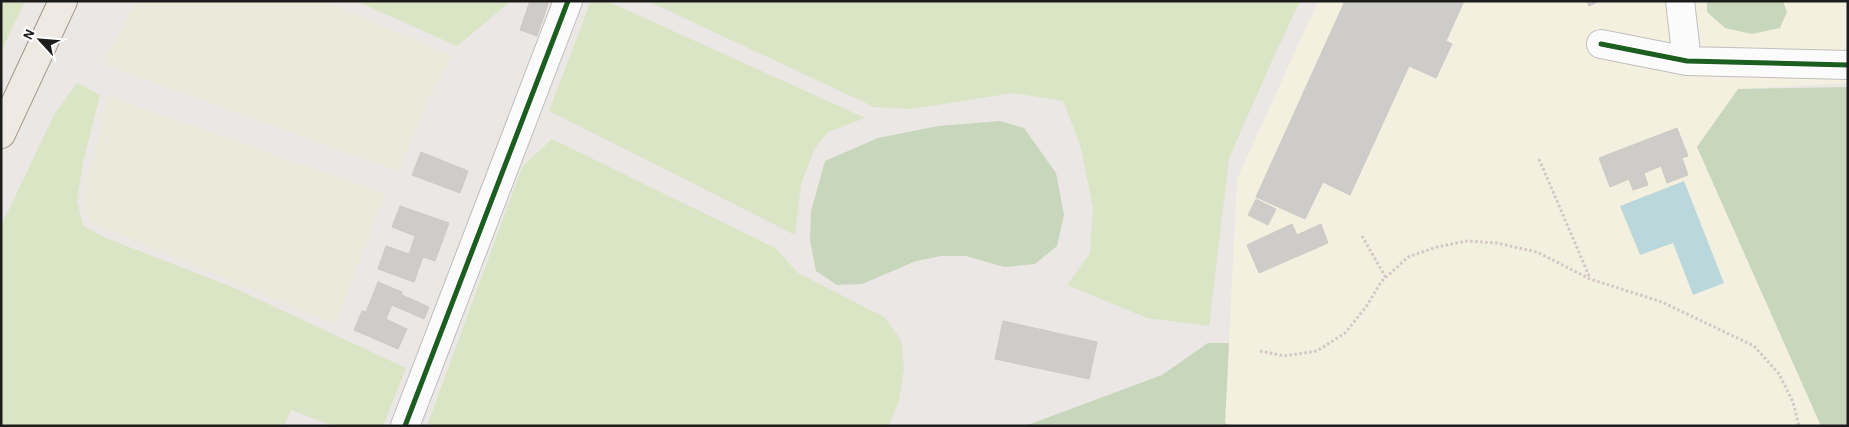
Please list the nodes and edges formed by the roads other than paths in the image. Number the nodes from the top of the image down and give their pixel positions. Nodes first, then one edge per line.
1 (63, 1) edge
2 (568, 1) edge
3 (1680, 1) edge
4 (1601, 44) dead end
5 (1687, 61) junction
6 (1848, 65) edge
7 (1, 134) edge
8 (405, 426) edge

1 - 7 main road
2 - 8 street
3 - 5 street
4 - 5 street
5 - 6 street

